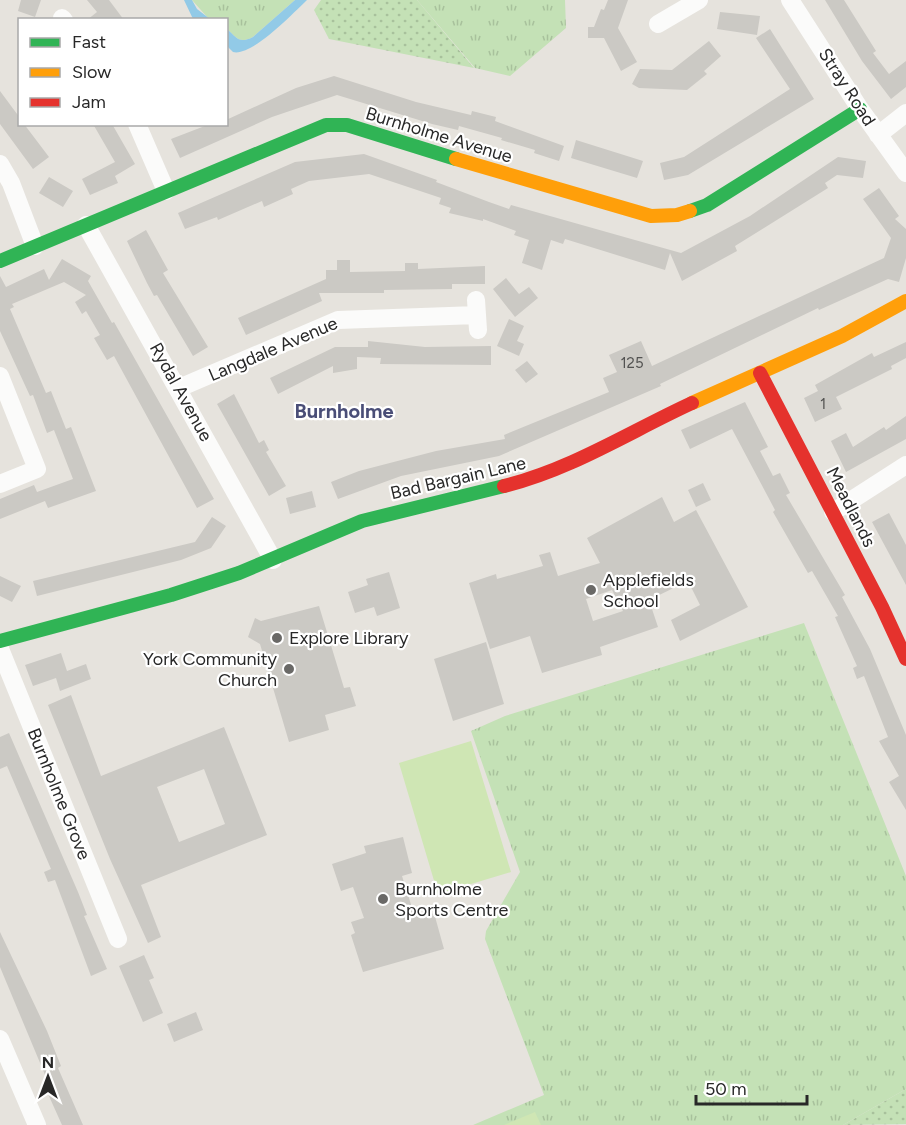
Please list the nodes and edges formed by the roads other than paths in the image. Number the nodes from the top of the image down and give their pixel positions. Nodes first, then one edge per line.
1 (699, 0) edge
2 (790, 0) edge
3 (658, 24) dead end
4 (860, 109) junction
5 (906, 113) edge
6 (138, 126) edge
7 (878, 135) junction
8 (0, 164) edge
9 (906, 173) edge
10 (166, 191) junction
11 (86, 225) junction
12 (35, 246) junction
13 (0, 261) edge
14 (906, 301) edge
15 (477, 315) dead end
16 (760, 373) junction
17 (0, 376) edge
18 (179, 388) junction
19 (906, 465) edge
20 (0, 484) edge
21 (833, 512) junction
22 (273, 560) junction
23 (900, 630) edge
24 (0, 641) edge
25 (0, 649) edge
26 (906, 659) edge
27 (118, 939) dead end
28 (0, 1039) edge
29 (37, 1125) edge

1 - 3 street
2 - 4 street, Stray Road
4 - 7 street, Stray Road
4 - 10 street, Burnholme Avenue
5 - 7 street
6 - 10 street
7 - 9 street, Stray Road
8 - 12 street
10 - 11 street, Burnholme Avenue
11 - 12 street, Burnholme Avenue
11 - 18 street, Rydal Avenue
12 - 13 street, Burnholme Avenue
14 - 16 street, Bad Bargain Lane
15 - 18 street, Langdale Avenue
16 - 21 street, Meadlands
16 - 22 street, Bad Bargain Lane
17 - 20 street
18 - 22 street, Rydal Avenue
19 - 21 street
21 - 23 street, Meadlands
22 - 24 street, Bad Bargain Lane
23 - 26 street, Meadlands
25 - 27 street, Burnholme Grove
28 - 29 street

